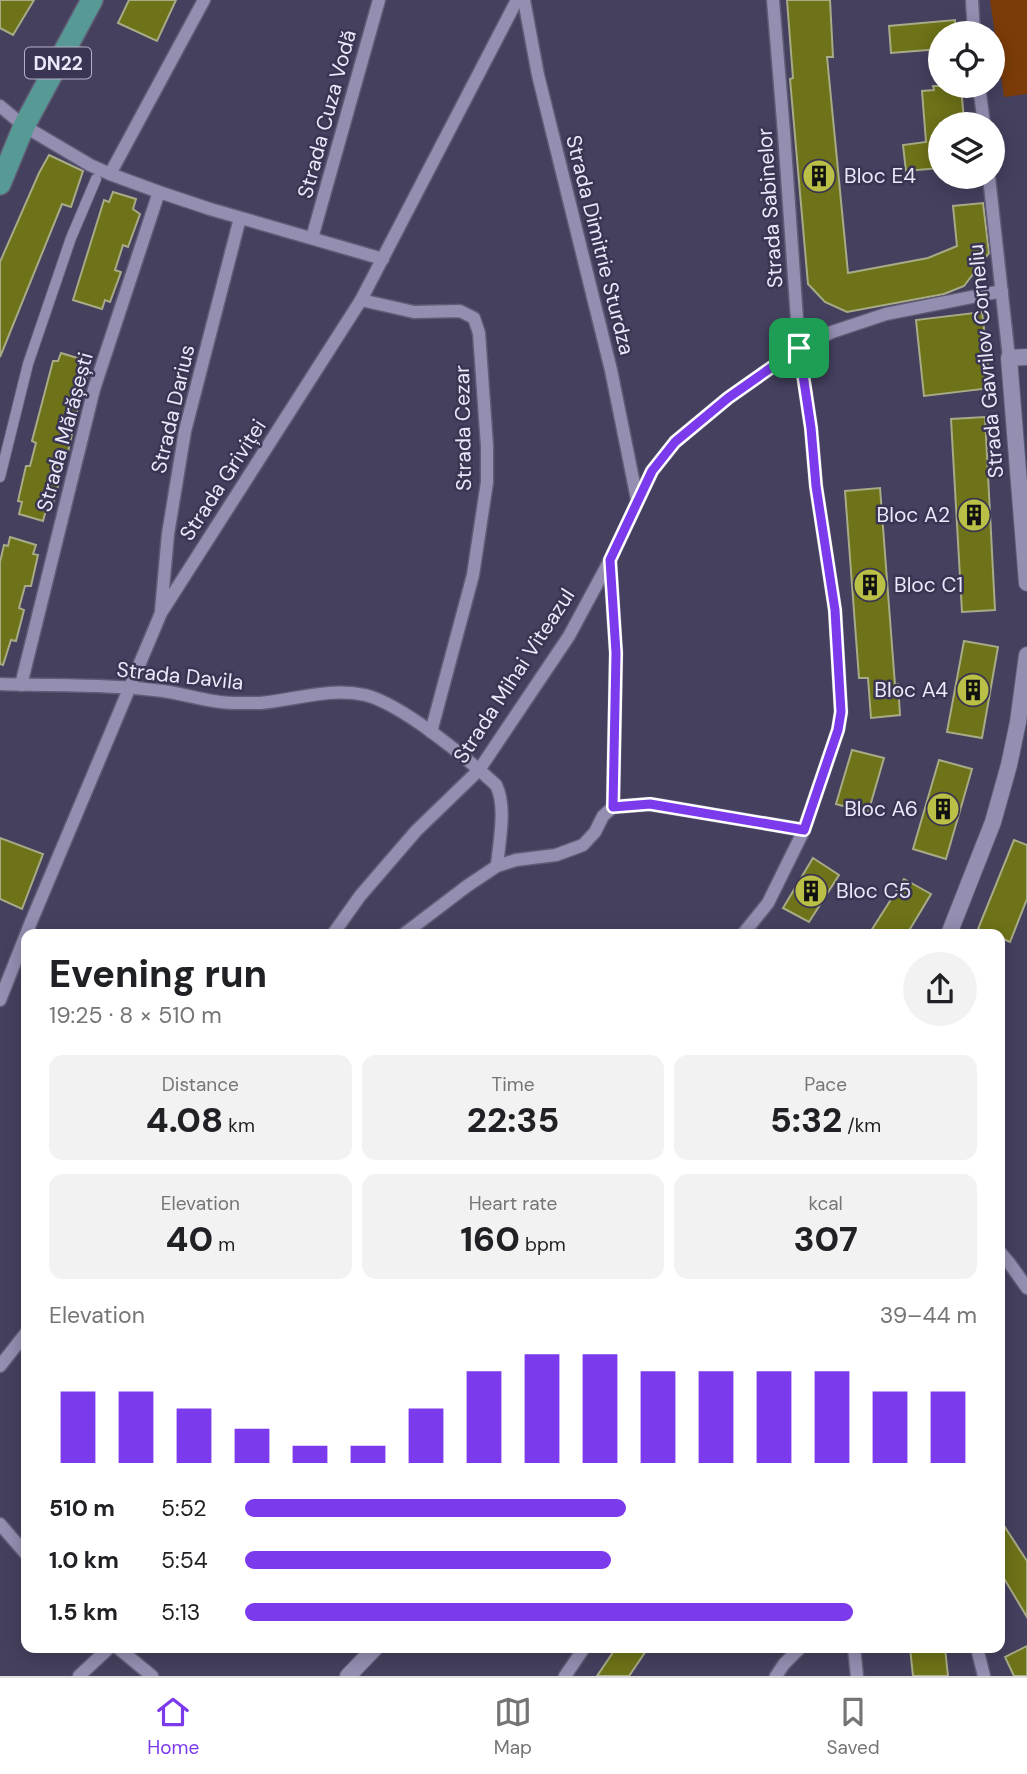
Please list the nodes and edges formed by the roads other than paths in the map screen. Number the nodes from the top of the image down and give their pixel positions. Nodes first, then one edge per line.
1 (76, 0) edge
2 (92, 0) edge
3 (204, 0) edge
4 (379, 0) edge
5 (517, 0) edge
6 (524, 0) edge
7 (773, 0) edge
8 (972, 0) edge
9 (973, 21) edge
10 (12, 116) edge
11 (0, 149) edge
12 (110, 174) junction
13 (96, 179) dead end
14 (0, 184) edge
15 (990, 189) edge
16 (159, 192) junction
17 (240, 218) junction
18 (312, 238) junction
19 (383, 259) junction
20 (1002, 291) junction
21 (361, 300) junction
22 (799, 348) junction
23 (1027, 357) edge
24 (1009, 358) junction
25 (0, 477) edge
26 (637, 499) junction
27 (610, 560) junction
28 (1027, 583) edge
29 (161, 613) junction
30 (1027, 655) edge
31 (0, 684) edge
32 (21, 685) junction
33 (130, 688) junction
34 (431, 732) junction
35 (479, 771) junction
36 (613, 807) junction
37 (804, 830) junction
38 (497, 866) junction
39 (28, 929) edge
40 (337, 929) edge
41 (411, 929) edge
42 (747, 929) edge
43 (951, 929) edge
44 (21, 947) edge
45 (0, 1000) edge
46 (1005, 1258) edge
47 (1027, 1288) edge
48 (21, 1339) edge
49 (0, 1366) edge
50 (0, 1524) edge
51 (21, 1548) edge
52 (104, 1653) edge
53 (124, 1653) edge
54 (370, 1653) edge
55 (581, 1653) edge
56 (795, 1653) edge
57 (855, 1653) edge
58 (979, 1653) edge
59 (79, 1676) edge
60 (152, 1676) edge
61 (348, 1676) edge
62 (565, 1676) edge
63 (776, 1676) edge
64 (857, 1676) edge
65 (984, 1676) edge

1 - 10 main road
2 - 10 main road, DN22
3 - 12 street
4 - 18 street, Strada Cuza Vodă
5 - 19 street, Strada Griviței
6 - 26 street, Strada Dimitrie Sturdza
7 - 22 street, Strada Sabinelor
8 - 9 street
10 - 11 main road
10 - 12 street
10 - 14 main road, DN22
12 - 16 street
13 - 25 street
15 - 20 street, Strada Gavrilov Corneliu
16 - 17 street
16 - 32 street, Strada Mărășești
17 - 18 street
17 - 29 street, Strada Darius
18 - 19 street
19 - 21 street, Strada Griviței
20 - 22 street, Strada Mihai Viteazul
20 - 24 street, Strada Gavrilov Corneliu
21 - 29 street, Strada Griviței
21 - 34 street, Strada Cezar
22 - 26 street, Strada Mihai Viteazul
22 - 37 street, Strada Sabinelor
23 - 24 street
24 - 28 street, Strada Gavrilov Corneliu
26 - 27 street, Strada Mihai Viteazul
27 - 35 street, Strada Mihai Viteazul
27 - 36 street
29 - 33 street, Strada Griviței
30 - 43 street
31 - 32 street, Strada Davila
32 - 33 street, Strada Davila
33 - 34 street, Strada Davila
33 - 39 street, Strada Griviței
34 - 35 street, Strada Davila
35 - 38 street, Strada Davila
35 - 40 street, Strada Mihai Viteazul
36 - 37 street
36 - 38 street
37 - 42 street, Strada Sabinelor
38 - 41 street
44 - 45 street, Strada Griviței
46 - 47 street
48 - 49 street
50 - 51 street
52 - 59 street
53 - 60 street
54 - 61 street
55 - 62 street
56 - 63 street
57 - 64 street
58 - 65 street

